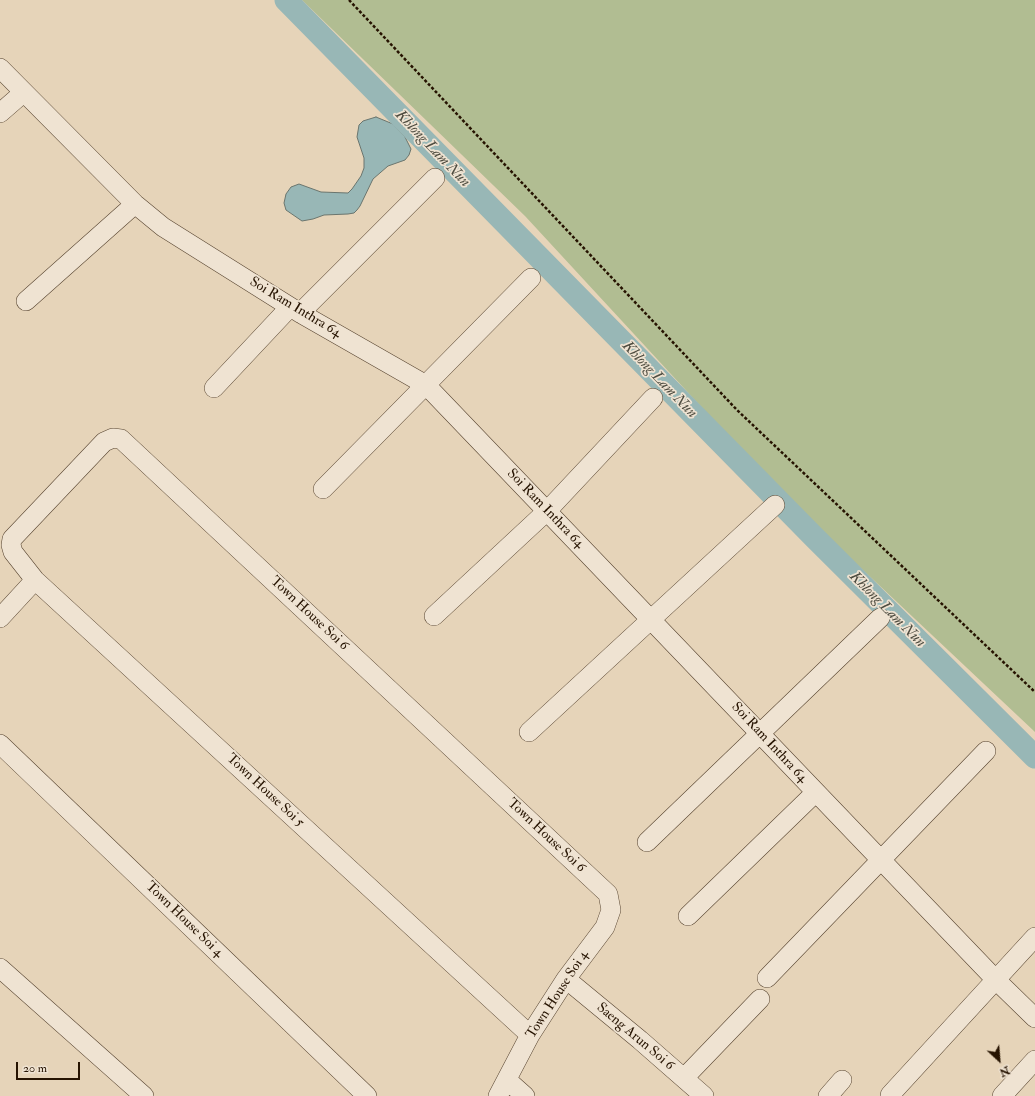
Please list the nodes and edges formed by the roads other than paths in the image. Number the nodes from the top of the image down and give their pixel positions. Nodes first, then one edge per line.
1 (0, 68) edge
2 (23, 93) junction
3 (0, 113) edge
4 (435, 178) dead end
5 (134, 204) junction
6 (531, 278) dead end
7 (26, 300) dead end
8 (295, 310) junction
9 (426, 385) junction
10 (214, 388) dead end
11 (653, 398) dead end
12 (323, 489) dead end
13 (775, 505) dead end
14 (547, 511) junction
15 (12, 539) joint
16 (36, 580) junction
17 (434, 616) dead end
18 (0, 618) edge
19 (880, 618) dead end
20 (651, 619) junction
21 (529, 732) dead end
22 (760, 733) junction
23 (0, 744) edge
24 (986, 751) dead end
25 (816, 792) junction
26 (647, 842) dead end
27 (882, 860) junction
28 (608, 894) joint
29 (688, 916) dead end
30 (1035, 937) edge
31 (0, 968) edge
32 (767, 978) dead end
33 (566, 979) junction
34 (996, 980) junction
35 (760, 999) dead end
36 (1035, 1018) edge
37 (530, 1035) junction
38 (1035, 1060) edge
39 (684, 1078) junction
40 (842, 1080) dead end
41 (502, 1088) edge
42 (890, 1095) edge
43 (144, 1096) edge
44 (367, 1096) edge
45 (526, 1096) edge
46 (704, 1096) edge
47 (828, 1096) edge
48 (1002, 1096) edge

1 - 2 street, Soi Ram Inthra 64
2 - 3 street
2 - 5 street, Soi Ram Inthra 64
4 - 8 street
5 - 7 street
5 - 8 street, Soi Ram Inthra 64
6 - 9 street
8 - 9 street, Soi Ram Inthra 64
8 - 10 street
9 - 12 street
9 - 14 street, Soi Ram Inthra 64
11 - 14 street
13 - 20 street
14 - 17 street
14 - 20 street, Soi Ram Inthra 64
15 - 16 street, Town House Soi 5
15 - 28 street, Town House Soi 6
16 - 18 street
16 - 37 street, Town House Soi 5
19 - 22 street
20 - 21 street
20 - 22 street, Soi Ram Inthra 64
22 - 25 street, Soi Ram Inthra 64
22 - 26 street
23 - 44 street, Town House Soi 4
24 - 27 street
25 - 27 street, Soi Ram Inthra 64
25 - 29 street
27 - 32 street
27 - 34 street, Soi Ram Inthra 64
28 - 33 street, Town House Soi 4
30 - 34 street
31 - 43 street
33 - 37 street, Town House Soi 4
33 - 39 street, Saeng Arun Soi 6
34 - 36 street, Soi Ram Inthra 64
34 - 42 street
35 - 39 street
37 - 41 street, Town House Soi 4
38 - 48 street
39 - 46 street, Saeng Arun Soi 6
40 - 47 street
41 - 45 street

